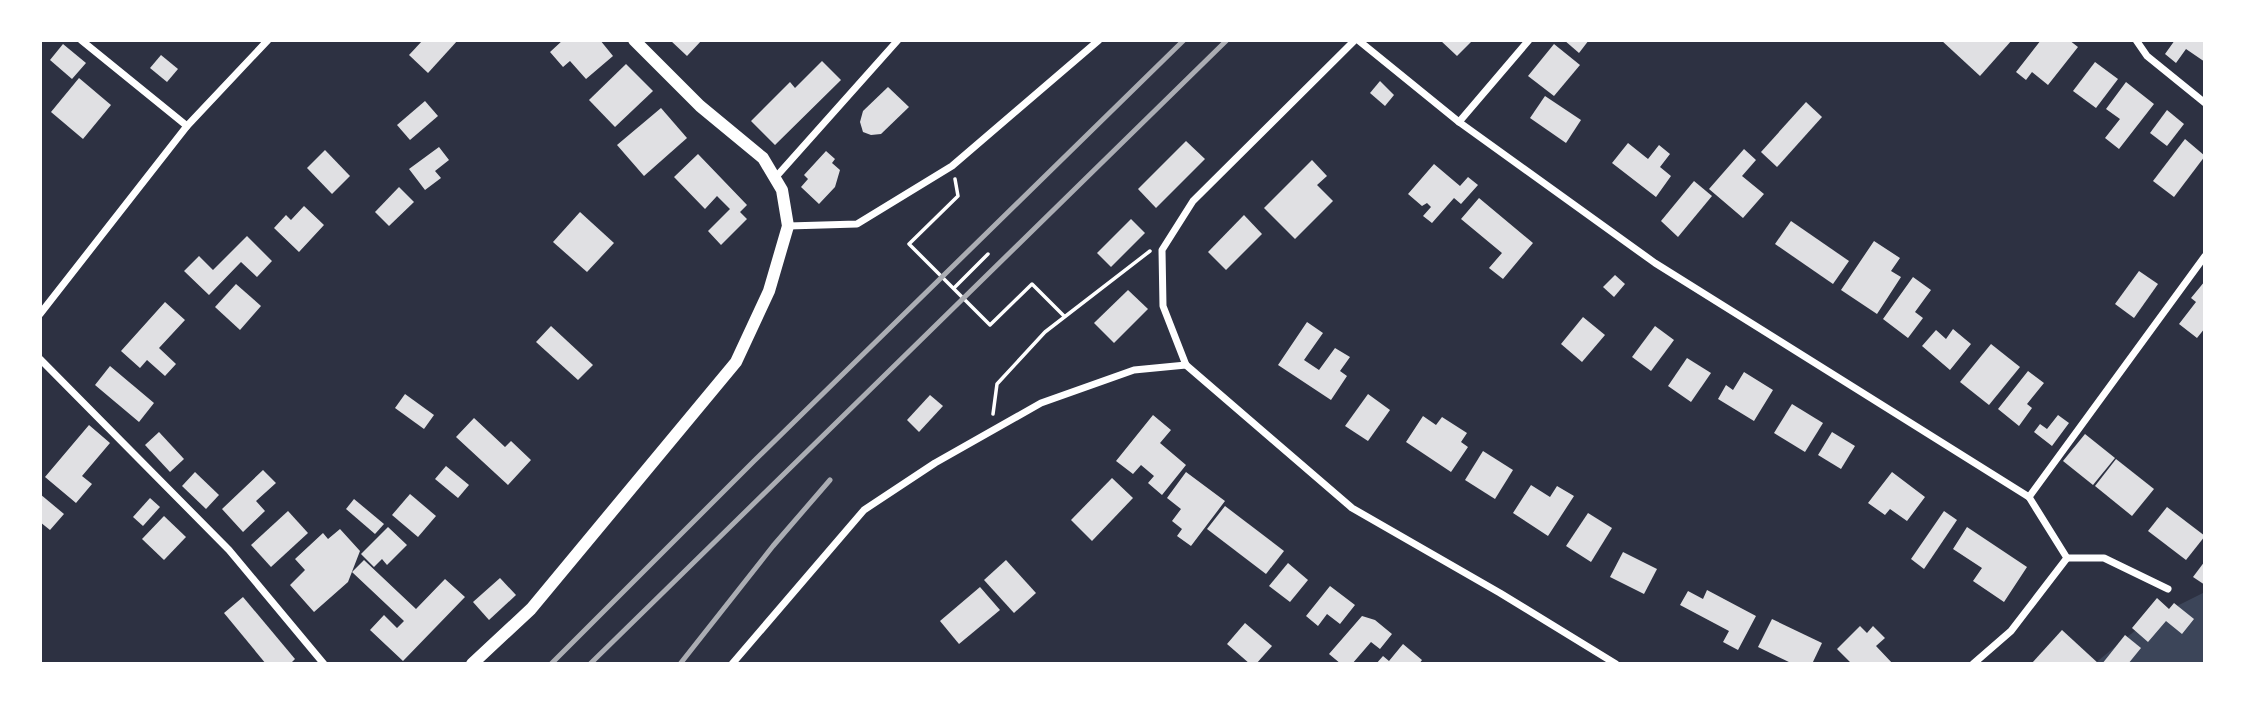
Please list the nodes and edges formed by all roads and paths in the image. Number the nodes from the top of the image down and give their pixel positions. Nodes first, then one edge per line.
1 (81, 40) edge
2 (268, 40) edge
3 (634, 40) edge
4 (898, 40) edge
5 (1099, 40) edge
6 (1357, 40) edge
7 (1529, 40) edge
8 (2136, 40) edge
9 (2205, 103) edge
10 (1459, 122) junction
11 (187, 126) junction
12 (775, 178) junction
13 (958, 196) dead end
14 (788, 226) junction
15 (1174, 232) junction
16 (988, 254) dead end
17 (2205, 256) edge
18 (954, 288) junction
19 (40, 314) edge
20 (1064, 316) junction
21 (40, 359) edge
22 (1186, 365) junction
23 (991, 431) junction
24 (2029, 497) junction
25 (2067, 558) junction
26 (2168, 589) dead end
27 (324, 664) edge
28 (472, 664) edge
29 (732, 664) edge
30 (1616, 664) edge
31 (1973, 664) edge

1 - 11 street
2 - 11 street
3 - 12 street
4 - 12 street
5 - 14 street
6 - 10 street
6 - 15 street
7 - 10 street
8 - 9 street
10 - 24 street
11 - 19 street
12 - 14 street
13 - 18 path
14 - 28 street
15 - 20 path
15 - 22 street
16 - 18 path
17 - 24 street
18 - 20 path
20 - 23 path
21 - 27 street
22 - 23 street
22 - 30 street
23 - 29 street
24 - 25 street
25 - 26 street
25 - 31 street

